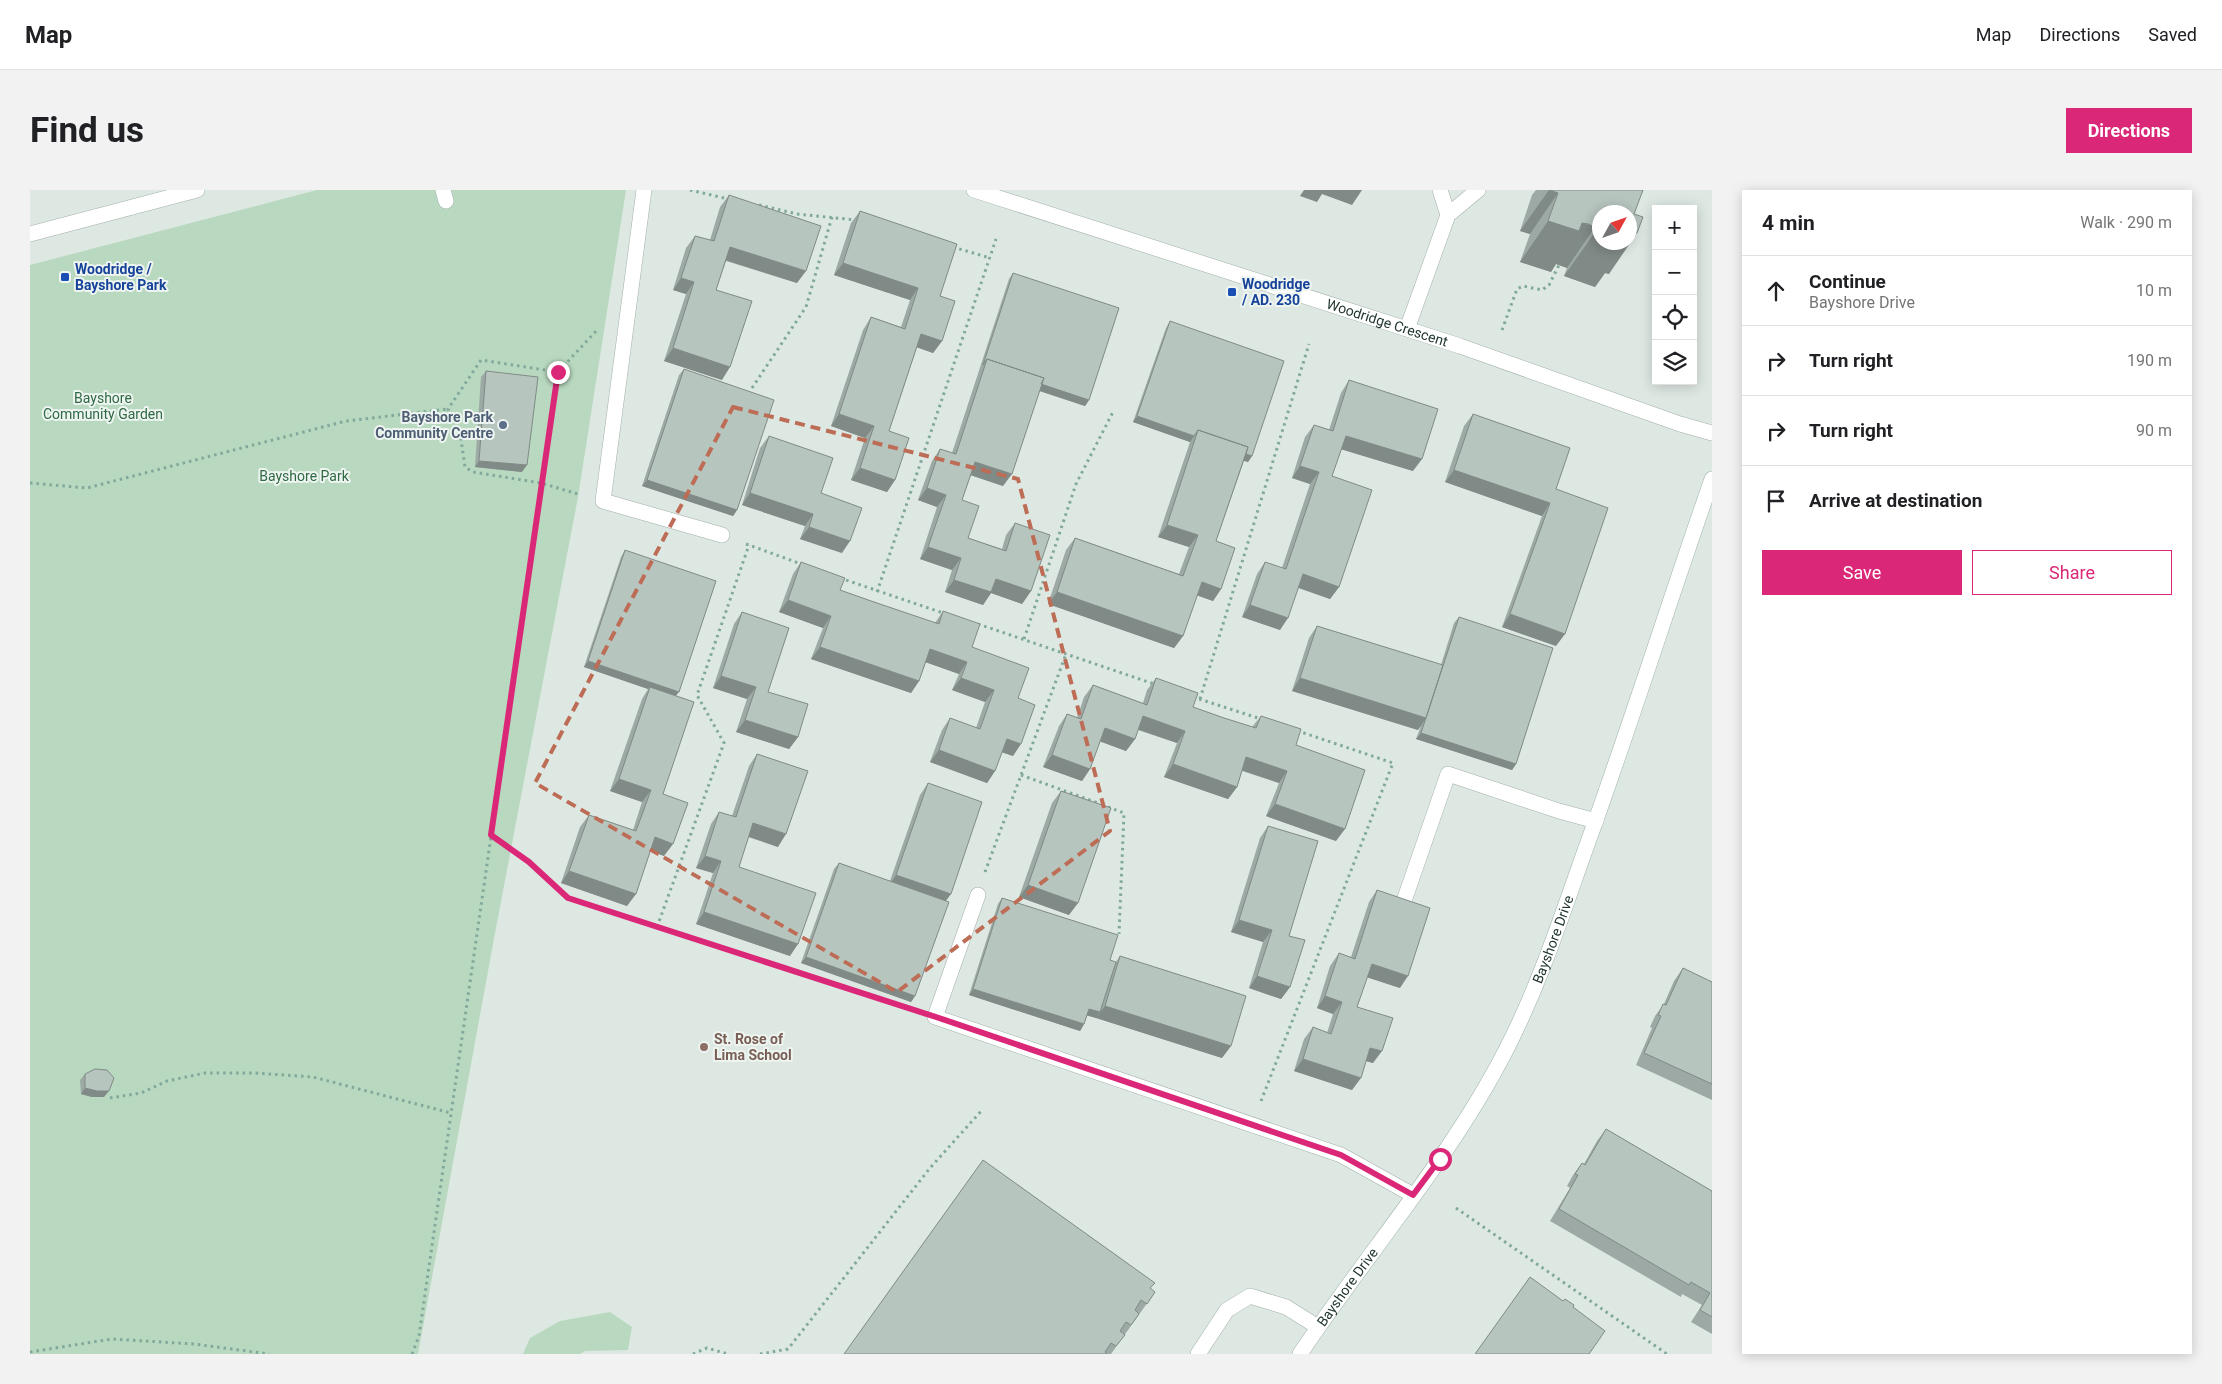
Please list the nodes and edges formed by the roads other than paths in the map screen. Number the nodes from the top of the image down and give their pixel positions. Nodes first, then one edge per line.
1 (196, 190) edge
2 (644, 190) edge
3 (974, 190) edge
4 (1440, 190) edge
5 (1478, 190) edge
6 (1448, 215) junction
7 (30, 234) edge
8 (1407, 329) junction
9 (1712, 433) edge
10 (1712, 479) edge
11 (722, 534) road end
12 (1596, 821) junction
13 (978, 895) road end
14 (1405, 898) edge
15 (1413, 1195) junction
16 (1318, 1327) junction
17 (1198, 1354) edge
18 (1300, 1354) edge

1 - 7 main road
2 - 11 main road
3 - 8 main road, Woodridge Crescent
4 - 6 main road
5 - 6 main road
6 - 8 main road
8 - 9 main road, Woodridge Crescent
10 - 12 main road, Bayshore Drive
12 - 14 main road
12 - 15 main road, Bayshore Drive
13 - 15 main road
15 - 16 main road, Bayshore Drive
16 - 17 main road
16 - 18 main road, Bayshore Drive

